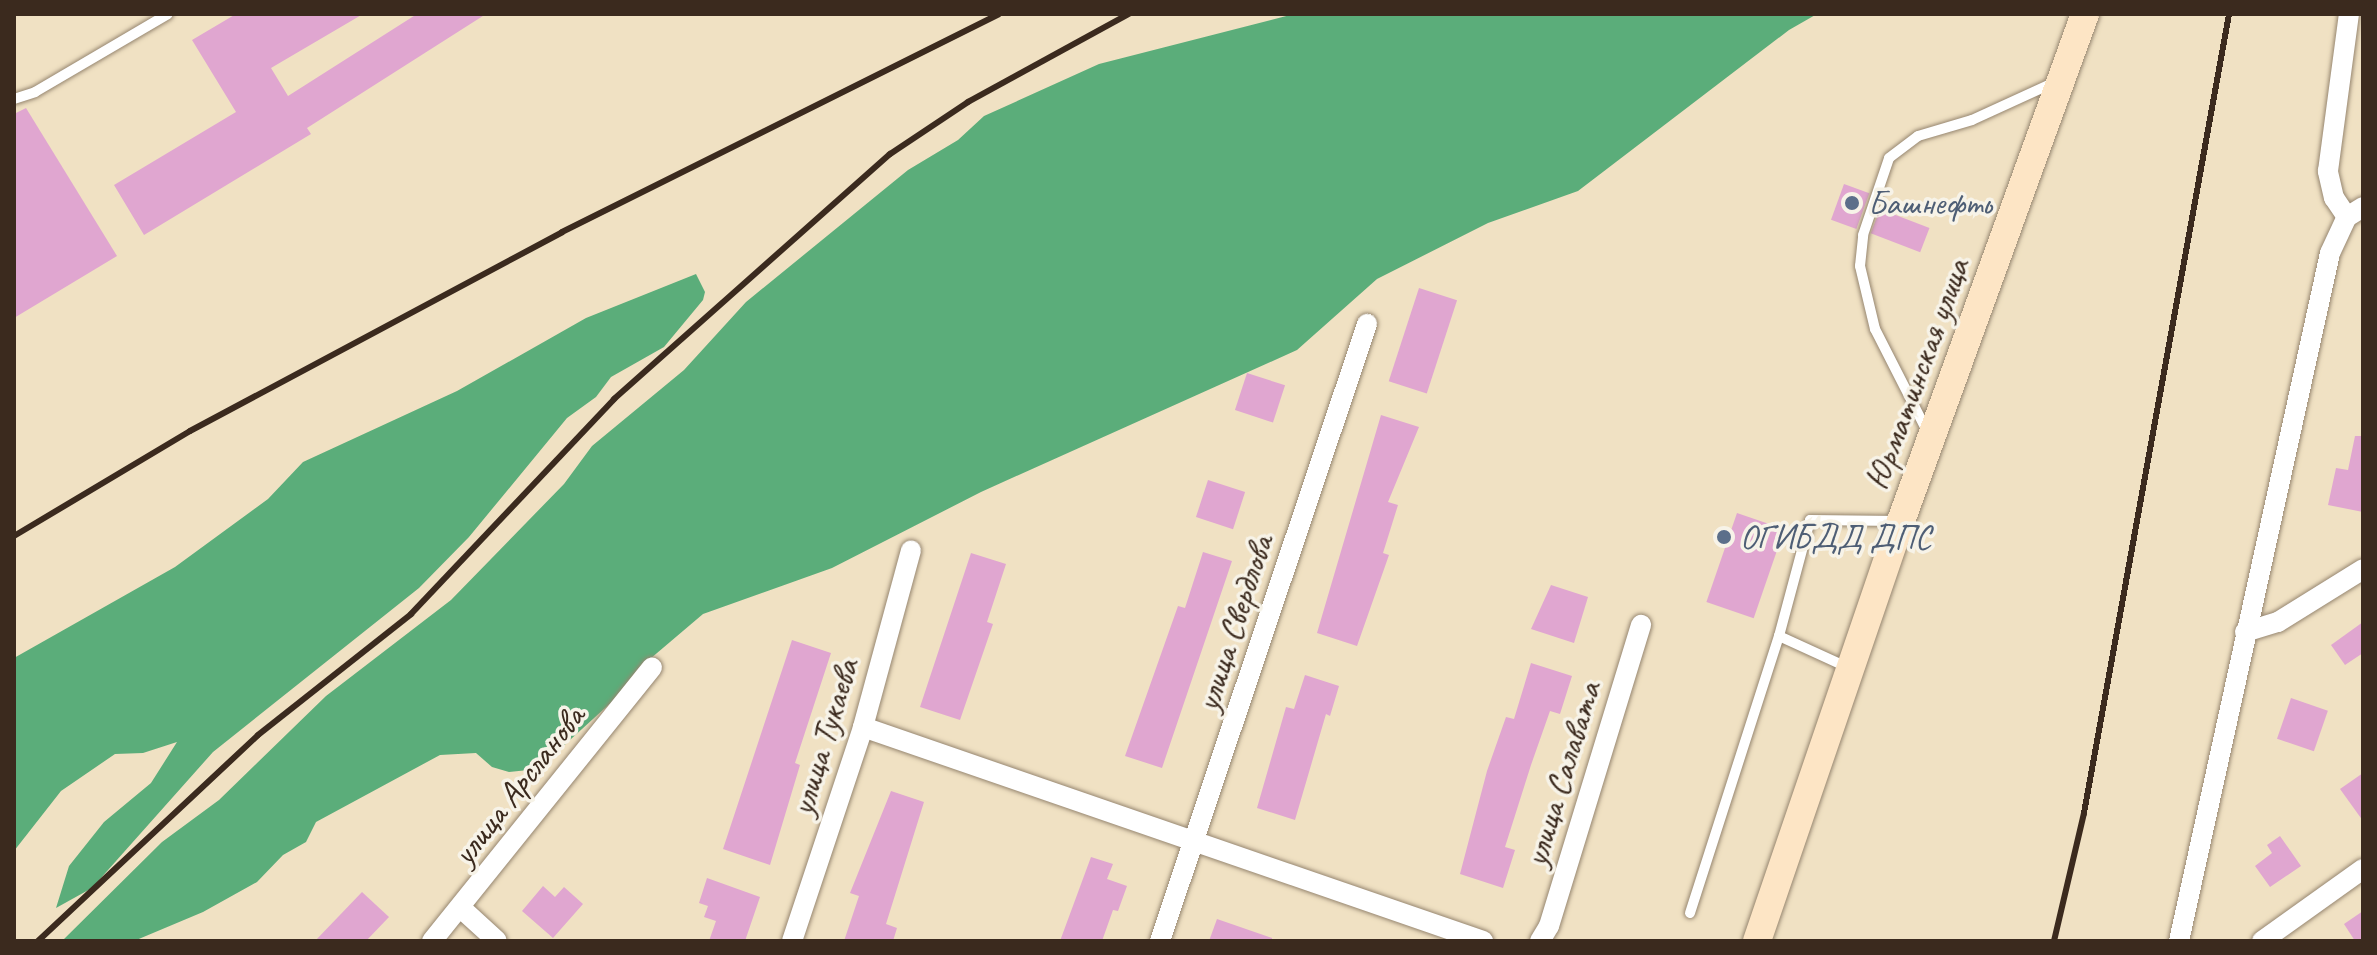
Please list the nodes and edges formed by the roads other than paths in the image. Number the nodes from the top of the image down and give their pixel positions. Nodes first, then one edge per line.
1 (168, 14) edge
2 (2085, 14) edge
3 (2349, 14) edge
4 (2063, 78) junction
5 (14, 99) edge
6 (2355, 212) edge
7 (1367, 324) dead end
8 (1931, 438) junction
9 (1901, 521) junction
10 (911, 550) dead end
11 (2363, 569) edge
12 (1641, 625) dead end
13 (2245, 632) junction
14 (1779, 636) junction
15 (652, 667) dead end
16 (1851, 668) junction
17 (863, 727) junction
18 (1194, 843) junction
19 (2363, 869) edge
20 (462, 909) junction
21 (1690, 913) dead end
22 (432, 941) edge
23 (497, 941) edge
24 (792, 941) edge
25 (1160, 941) edge
26 (1483, 941) edge
27 (1540, 941) edge
28 (1757, 941) edge
29 (2179, 941) edge
30 (2262, 941) edge

1 - 5 lane
2 - 4 main road, Юрматинская улица
3 - 6 street
4 - 8 main road, Юрматинская улица
4 - 8 lane
6 - 13 street
7 - 18 street, улица Свердлова
8 - 9 main road, Юрматинская улица
9 - 14 lane
9 - 16 main road, Юрматинская улица
10 - 17 street, улица Тукаева
11 - 13 street
12 - 27 street, улица Салавата
13 - 29 street
14 - 16 lane
14 - 21 lane
15 - 20 street, улица Арсланова
16 - 28 main road, Юрматинская улица
17 - 18 street
17 - 24 street, улица Тукаева
18 - 25 street, улица Свердлова
18 - 26 street
19 - 30 street
20 - 22 street, улица Арсланова
20 - 23 street

